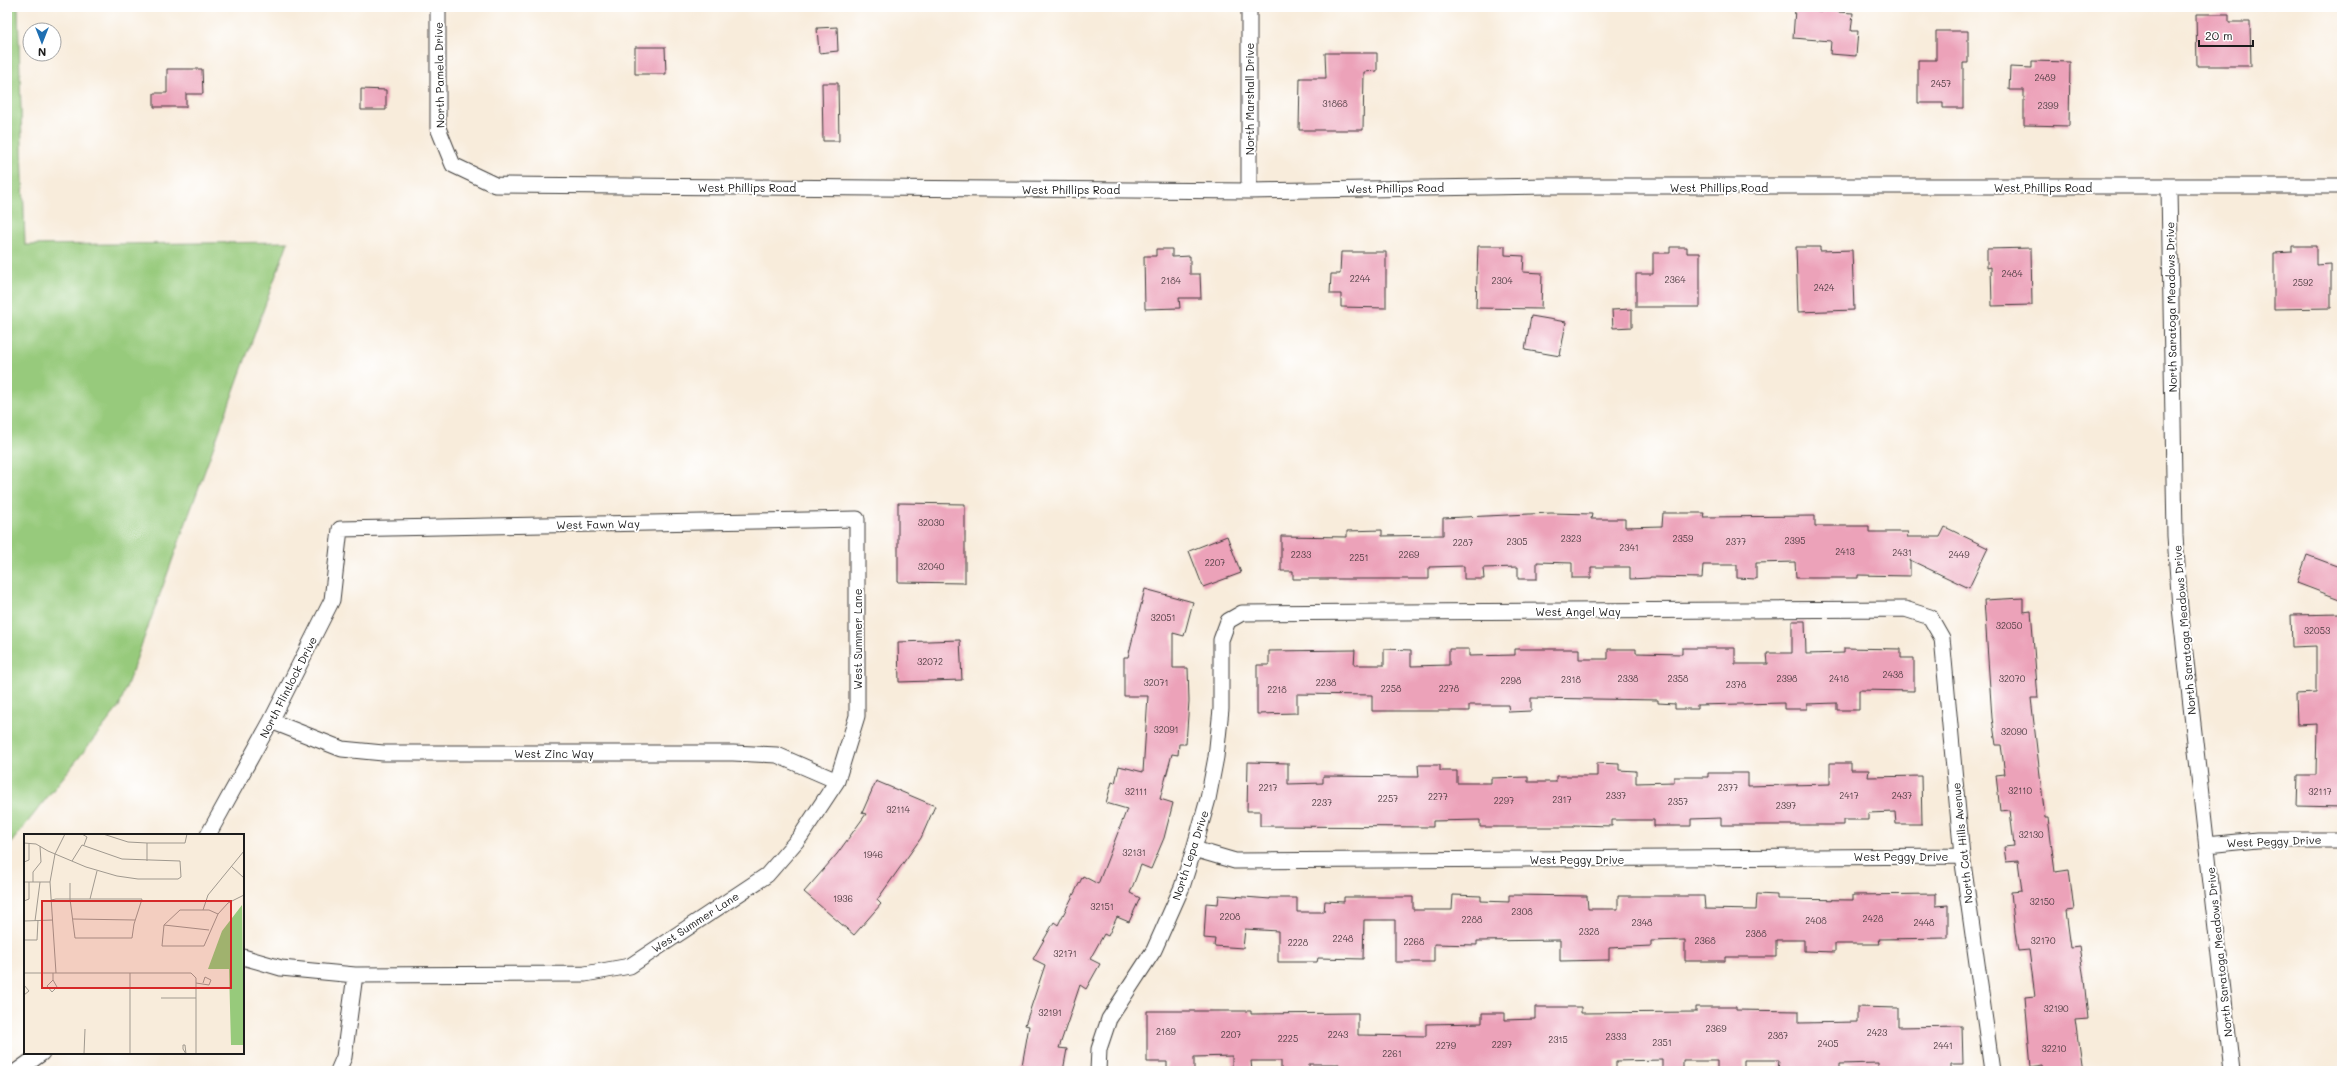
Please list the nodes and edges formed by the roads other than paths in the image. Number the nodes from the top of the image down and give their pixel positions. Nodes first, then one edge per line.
1 (438, 7) edge
2 (1249, 7) edge
3 (453, 165) joint
4 (2342, 186) edge
5 (2169, 188) junction
6 (1249, 191) junction
7 (857, 520) joint
8 (340, 529) joint
9 (1930, 617) joint
10 (1228, 621) joint
11 (271, 721) junction
12 (837, 781) junction
13 (209, 834) edge
14 (2342, 840) edge
15 (2207, 845) junction
16 (1194, 849) junction
17 (1962, 856) junction
18 (244, 957) edge
19 (355, 976) junction
20 (41, 1054) edge
21 (17, 1071) edge
22 (338, 1071) edge
23 (1098, 1071) edge
24 (1992, 1071) edge
25 (2232, 1071) edge

1 - 3 street, North Pamela Drive
2 - 6 street, North Marshall Drive
3 - 6 street, West Phillips Road
4 - 5 street, West Phillips Road
5 - 6 street, West Phillips Road
5 - 15 street, North Saratoga Meadows Drive
7 - 8 street, West Fawn Way
7 - 12 street, West Summer Lane
8 - 11 street, North Flintlock Drive
9 - 10 street, West Angel Way
9 - 17 street, North Cat Hills Avenue
10 - 16 street, North Lepa Drive
11 - 12 street, West Zinc Way
11 - 13 street, North Flintlock Drive
12 - 19 street, West Summer Lane
14 - 15 street, West Peggy Drive
15 - 25 street, North Saratoga Meadows Drive
16 - 17 street, West Peggy Drive
16 - 23 street, North Lepa Drive
17 - 24 street, North Cat Hills Avenue
18 - 19 street, West Summer Lane
19 - 22 street
20 - 21 street

